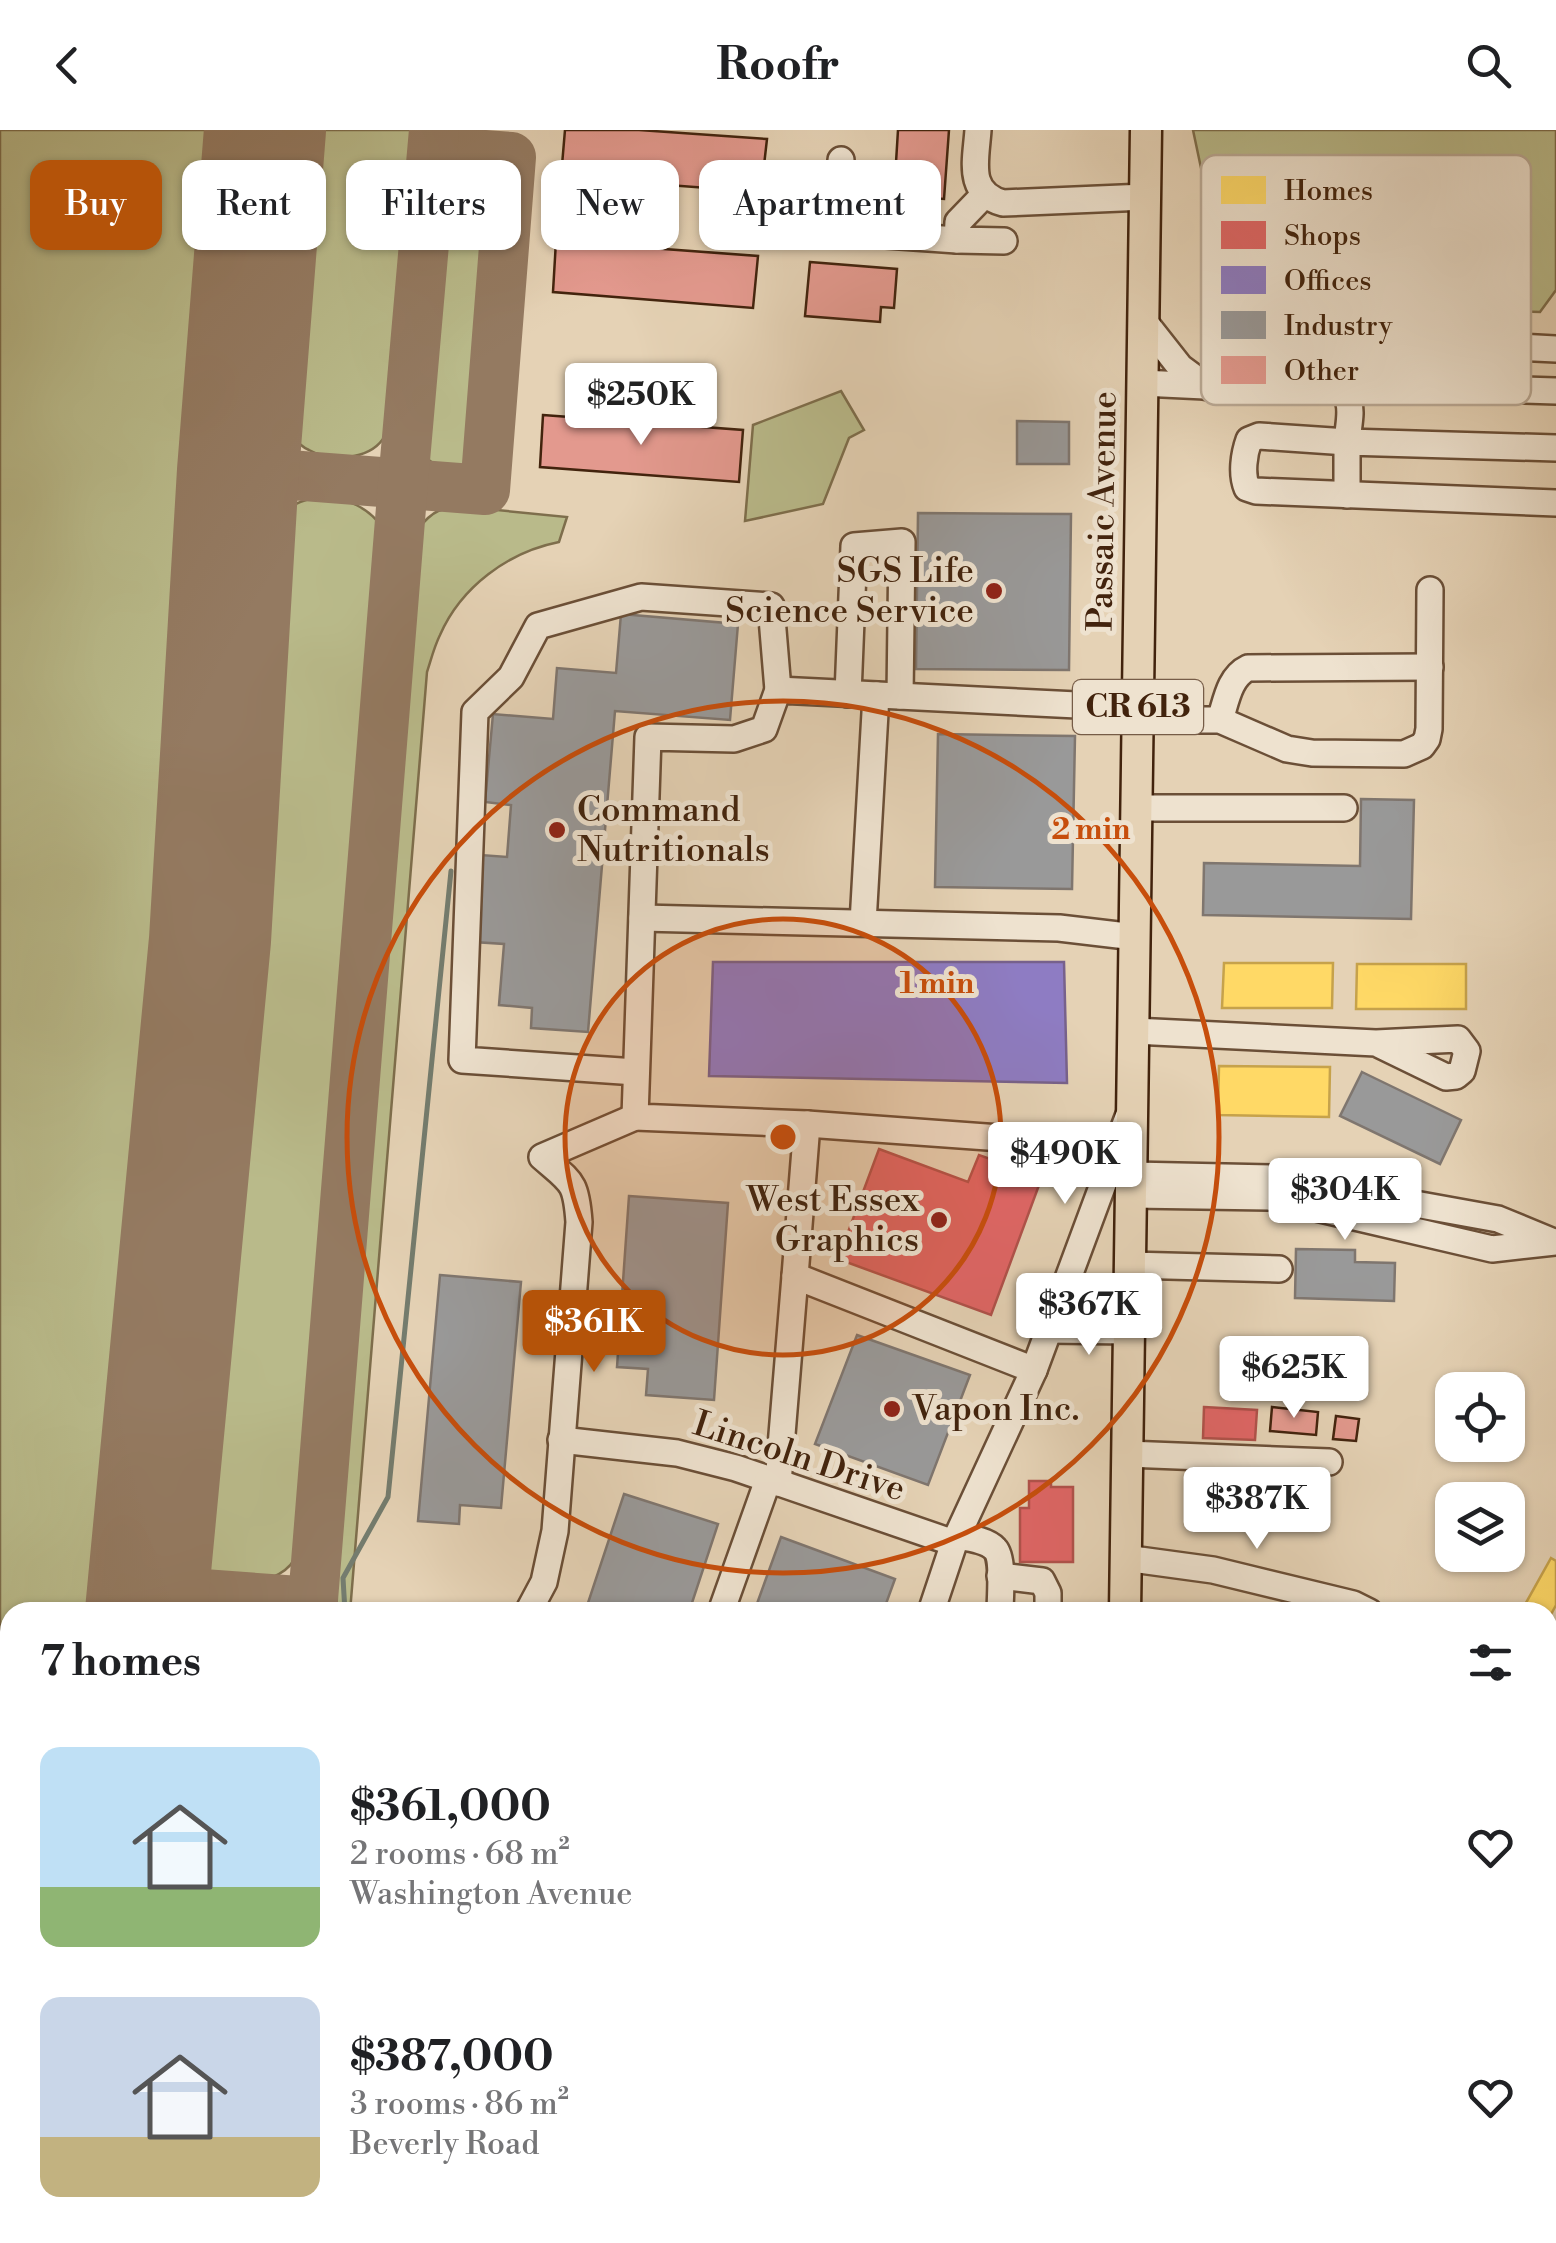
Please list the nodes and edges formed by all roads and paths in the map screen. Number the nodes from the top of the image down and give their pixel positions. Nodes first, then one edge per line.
1 (978, 130) edge
2 (1146, 130) edge
3 (984, 194) junction
4 (1145, 197) junction
5 (941, 239) edge
6 (956, 240) junction
7 (1004, 241) dead end
8 (1143, 320) junction
9 (1531, 348) edge
10 (1556, 349) edge
11 (1142, 383) junction
12 (1201, 383) edge
13 (1201, 387) edge
14 (1531, 390) edge
15 (1556, 391) edge
16 (1350, 405) edge
17 (1347, 442) junction
18 (1556, 448) edge
19 (1346, 495) junction
20 (1556, 502) edge
21 (1430, 590) dead end
22 (1430, 667) junction
23 (778, 690) junction
24 (848, 694) junction
25 (888, 696) junction
26 (1138, 714) junction
27 (1220, 720) junction
28 (1137, 808) junction
29 (1344, 808) dead end
30 (642, 918) junction
31 (863, 924) junction
32 (1135, 938) junction
33 (1134, 1032) junction
34 (1376, 1043) dead end
35 (636, 1072) junction
36 (635, 1117) junction
37 (807, 1124) junction
38 (1123, 1183) junction
39 (1555, 1242) edge
40 (1130, 1265) junction
41 (1279, 1269) dead end
42 (795, 1276) junction
43 (1048, 1330) junction
44 (1130, 1330) junction
45 (1034, 1370) junction
46 (561, 1440) junction
47 (1127, 1454) junction
48 (1328, 1462) dead end
49 (773, 1481) junction
50 (956, 1539) junction
51 (1125, 1558) junction
52 (1000, 1576) junction
53 (533, 1602) edge
54 (725, 1602) edge
55 (934, 1602) edge
56 (1000, 1602) edge
57 (1048, 1602) edge
58 (1125, 1602) edge
59 (1346, 1602) edge

1 - 3 street
2 - 4 main road, Passaic Avenue / CR 613
3 - 4 street
3 - 6 street
4 - 8 main road, Passaic Avenue / CR 613
5 - 6 street
6 - 7 street
8 - 11 main road, Passaic Avenue / CR 613
8 - 12 street
9 - 10 street
11 - 13 street
11 - 26 main road, Passaic Avenue / CR 613
14 - 15 street
16 - 17 street
17 - 18 street
17 - 19 street
17 - 19 street
19 - 20 street
21 - 22 street
22 - 27 street
22 - 27 street
23 - 24 street
23 - 30 street
23 - 35 street
24 - 25 street
24 - 25 street
25 - 26 street
25 - 31 street
26 - 27 street
26 - 28 main road, Passaic Avenue / CR 613
28 - 29 street
28 - 32 main road, Passaic Avenue / CR 613
30 - 31 street
30 - 35 street
31 - 32 street
32 - 33 main road, Passaic Avenue / CR 613
33 - 34 street
33 - 38 main road, Passaic Avenue / CR 613
35 - 36 street
36 - 37 street
36 - 46 street
37 - 38 street
37 - 42 street
38 - 39 street
38 - 40 main road, Passaic Avenue / CR 613
38 - 43 street
40 - 41 street
40 - 44 main road, Passaic Avenue / CR 613
42 - 45 street
42 - 49 street
43 - 44 street
43 - 45 street
44 - 47 main road, Passaic Avenue / CR 613
45 - 50 street
46 - 49 street, Lincoln Drive
46 - 53 street
47 - 48 street
47 - 51 main road, Passaic Avenue / CR 613
49 - 50 street, Lincoln Drive
49 - 54 street
50 - 52 street, Lincoln Drive
50 - 55 street
51 - 58 main road, Passaic Avenue / CR 613
51 - 59 street
52 - 56 street
52 - 57 street

